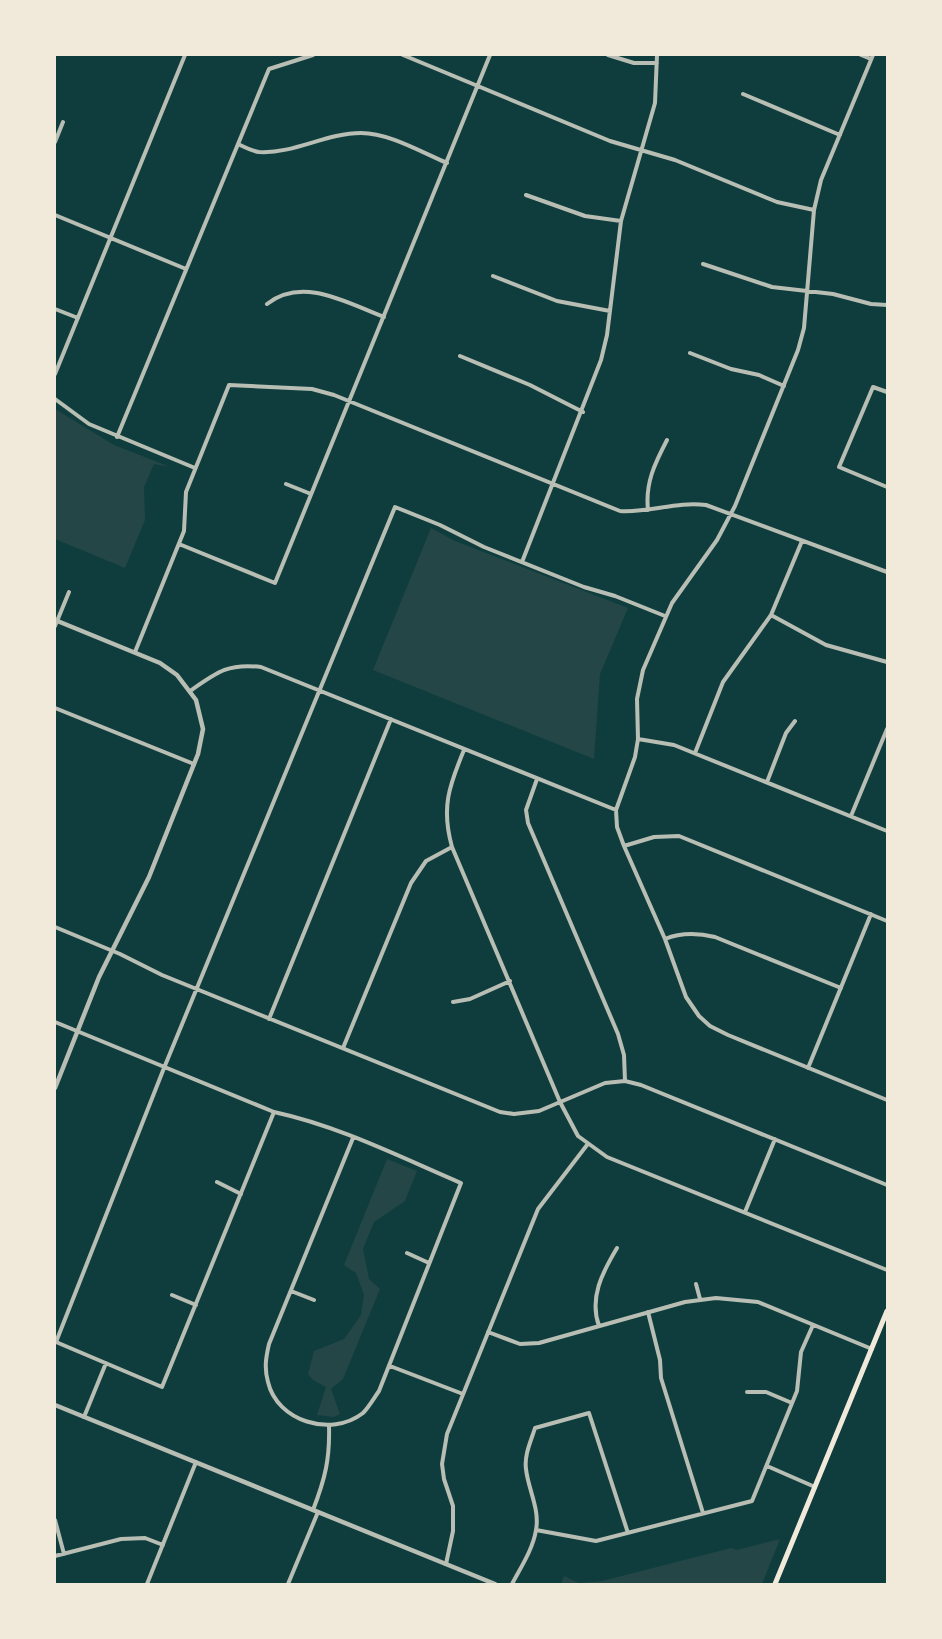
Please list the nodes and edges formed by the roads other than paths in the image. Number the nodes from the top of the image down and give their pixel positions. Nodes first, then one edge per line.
1 (185, 55) edge
2 (313, 55) edge
3 (403, 55) edge
4 (490, 55) edge
5 (608, 55) edge
6 (656, 55) edge
7 (861, 55) edge
8 (872, 57) edge
9 (657, 63) junction
10 (477, 87) junction
11 (743, 94) dead end
12 (63, 122) dead end
13 (840, 135) junction
14 (55, 142) edge
15 (238, 144) junction
16 (641, 150) junction
17 (447, 163) junction
18 (526, 195) dead end
19 (814, 210) junction
20 (55, 215) edge
21 (621, 221) junction
22 (111, 238) junction
23 (703, 264) dead end
24 (186, 269) junction
25 (494, 276) dead end
26 (808, 292) junction
27 (267, 304) dead end
28 (887, 305) edge
29 (55, 309) edge
30 (610, 311) junction
31 (78, 318) junction
32 (384, 318) junction
33 (690, 353) dead end
34 (460, 356) dead end
35 (55, 374) edge
36 (784, 386) junction
37 (887, 392) edge
38 (55, 399) edge
39 (349, 402) junction
40 (583, 412) junction
41 (117, 437) junction
42 (667, 440) dead end
43 (195, 468) junction
44 (286, 484) dead end
45 (553, 484) junction
46 (887, 487) edge
47 (311, 494) junction
48 (648, 510) junction
49 (732, 514) junction
50 (802, 541) junction
51 (179, 544) junction
52 (522, 562) junction
53 (887, 572) edge
54 (69, 592) dead end
55 (771, 615) junction
56 (666, 616) junction
57 (56, 622) edge
58 (135, 652) junction
59 (887, 662) edge
60 (190, 690) junction
61 (318, 690) junction
62 (55, 708) edge
63 (391, 720) junction
64 (796, 722) dead end
65 (887, 728) edge
66 (638, 739) junction
67 (464, 750) junction
68 (695, 753) junction
69 (194, 764) junction
70 (537, 779) junction
71 (767, 782) junction
72 (616, 810) junction
73 (851, 816) junction
74 (887, 831) edge
75 (624, 846) junction
76 (452, 847) junction
77 (871, 914) junction
78 (887, 921) edge
79 (55, 927) edge
80 (665, 939) junction
81 (112, 951) junction
82 (510, 982) junction
83 (841, 988) junction
84 (197, 989) junction
85 (452, 1002) dead end
86 (269, 1018) junction
87 (55, 1022) edge
88 (78, 1031) junction
89 (343, 1048) junction
90 (164, 1068) junction
91 (808, 1068) junction
92 (625, 1081) junction
93 (55, 1088) edge
94 (887, 1100) edge
95 (560, 1102) junction
96 (274, 1112) junction
97 (353, 1138) junction
98 (775, 1139) junction
99 (587, 1145) junction
100 (217, 1182) dead end
101 (887, 1185) edge
102 (241, 1194) junction
103 (745, 1212) junction
104 (617, 1248) dead end
105 (407, 1254) dead end
106 (429, 1263) junction
107 (887, 1270) edge
108 (696, 1284) dead end
109 (291, 1291) junction
110 (172, 1295) dead end
111 (700, 1299) junction
112 (314, 1300) dead end
113 (196, 1305) junction
114 (887, 1311) edge
115 (648, 1312) junction
116 (813, 1325) junction
117 (598, 1326) junction
118 (488, 1332) junction
119 (872, 1349) junction
120 (106, 1363) junction
121 (390, 1366) junction
122 (747, 1392) dead end
123 (463, 1394) junction
124 (792, 1403) junction
125 (55, 1405) edge
126 (84, 1417) junction
127 (329, 1426) junction
128 (196, 1462) junction
129 (766, 1466) junction
130 (815, 1486) junction
131 (316, 1511) junction
132 (703, 1513) junction
133 (55, 1520) edge
134 (536, 1530) junction
135 (628, 1533) junction
136 (163, 1546) junction
137 (64, 1554) junction
138 (55, 1556) edge
139 (446, 1564) junction
140 (147, 1584) edge
141 (288, 1584) edge
142 (495, 1584) edge
143 (512, 1584) edge
144 (775, 1584) edge

1 - 22 street
2 - 15 street
3 - 10 street
4 - 10 street
5 - 9 street
6 - 9 street
7 - 8 street
8 - 13 street
9 - 16 street
10 - 16 street
10 - 17 street
11 - 13 street
12 - 14 street
13 - 19 street
15 - 17 street
15 - 24 street
16 - 19 street
16 - 21 street
17 - 32 street
18 - 21 street
19 - 26 street
20 - 22 street
21 - 30 street
22 - 24 street
22 - 31 street
23 - 26 street
24 - 41 street
25 - 30 street
26 - 28 street
26 - 36 street
27 - 32 street
29 - 31 street
30 - 40 street
31 - 35 street
32 - 39 street
33 - 36 street
34 - 40 street
36 - 49 street
37 - 46 street
38 - 41 street
39 - 43 street
39 - 45 street
39 - 47 street
40 - 45 street
41 - 43 street
42 - 48 street
43 - 51 street
44 - 47 street
45 - 48 street
45 - 52 street
47 - 51 street
48 - 49 street
49 - 50 street
49 - 56 street
50 - 53 street
50 - 55 street
51 - 58 street
52 - 56 street
52 - 61 street
54 - 57 street
55 - 59 street
55 - 68 street
56 - 66 street
57 - 58 street
58 - 60 street
60 - 61 street
60 - 69 street
61 - 63 street
61 - 84 street
62 - 69 street
63 - 67 street
63 - 86 street
64 - 71 street
65 - 73 street
66 - 68 street
66 - 72 street
67 - 70 street
67 - 76 street
68 - 71 street
69 - 81 street
70 - 72 street
70 - 92 street
71 - 73 street
72 - 75 street
73 - 74 street
75 - 77 street
75 - 80 street
76 - 82 street
76 - 89 street
77 - 78 street
77 - 83 street
79 - 81 street
80 - 83 street
80 - 91 street
81 - 84 street
81 - 88 street
82 - 85 street
82 - 95 street
83 - 91 street
84 - 86 street
84 - 90 street
86 - 89 street
87 - 88 street
88 - 90 street
88 - 93 street
89 - 95 street
90 - 96 street
90 - 120 street
91 - 94 street
92 - 95 street
92 - 98 street
95 - 99 street
96 - 97 street
96 - 102 street
97 - 106 street
97 - 109 street
98 - 101 street
98 - 103 street
99 - 103 street
99 - 118 street
100 - 102 street
102 - 113 street
103 - 107 street
104 - 117 street
105 - 106 street
106 - 121 street
108 - 111 street
109 - 112 street
109 - 127 street
110 - 113 street
111 - 115 street
111 - 116 street
113 - 120 street
114 - 119 main road
115 - 117 street
115 - 132 street
116 - 119 street
116 - 124 street
117 - 118 street
118 - 123 street
119 - 130 main road
120 - 126 street
121 - 123 street
121 - 127 street
122 - 124 street
123 - 139 street
124 - 129 street
125 - 126 street
126 - 128 street
127 - 131 street
128 - 131 street
128 - 136 street
129 - 130 street
129 - 132 street
130 - 144 main road
131 - 139 street
131 - 141 street
132 - 135 street
133 - 137 street
134 - 135 street
134 - 135 street
134 - 143 street
136 - 137 street
136 - 140 street
137 - 138 street
139 - 142 street

